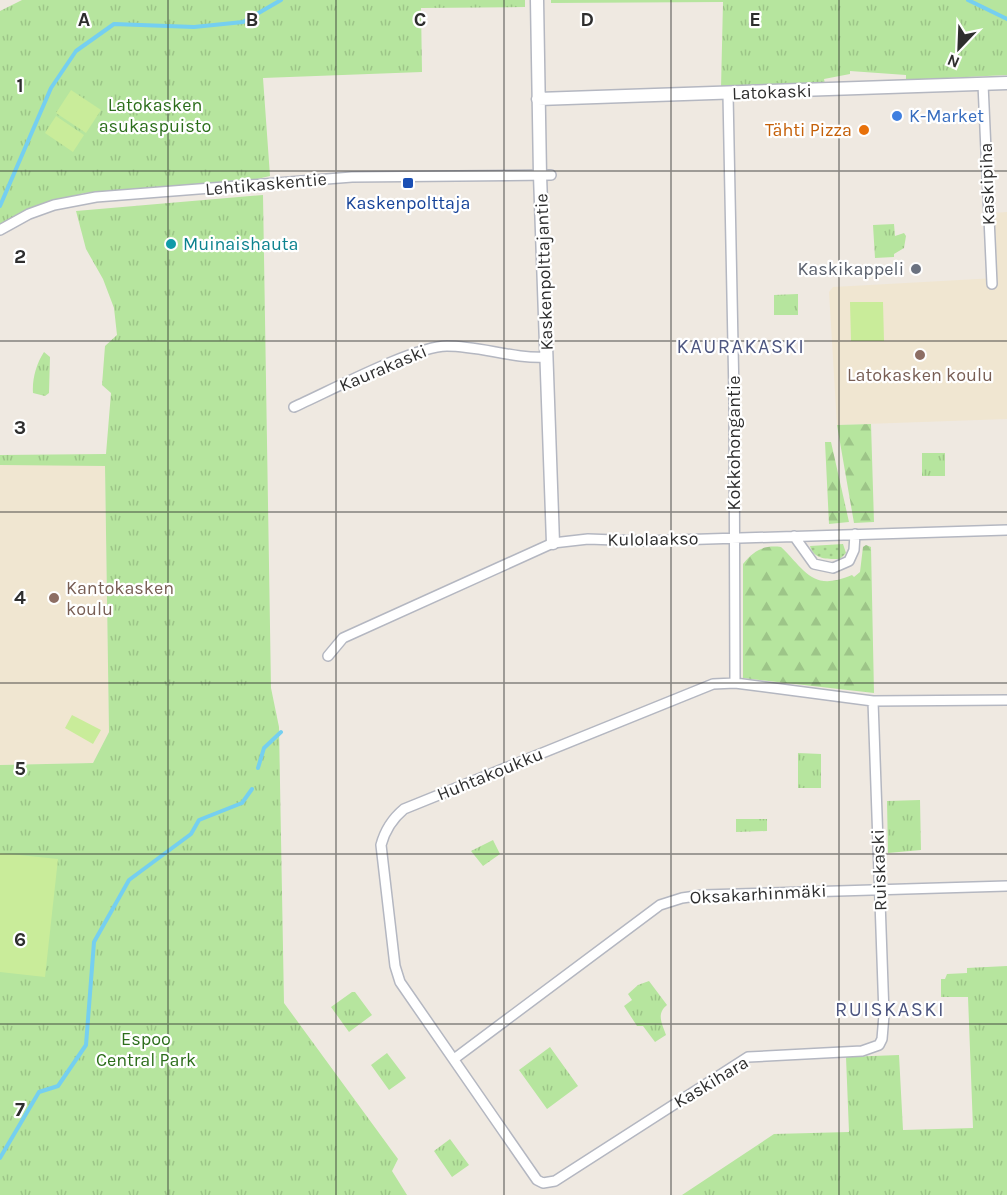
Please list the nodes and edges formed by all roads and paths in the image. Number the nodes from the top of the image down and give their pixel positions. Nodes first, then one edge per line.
1 (537, 0) edge
2 (1007, 83) edge
3 (983, 84) junction
4 (728, 94) junction
5 (538, 99) junction
6 (545, 175) junction
7 (0, 230) edge
8 (992, 284) dead end
9 (547, 357) junction
10 (294, 407) dead end
11 (1007, 530) edge
12 (855, 534) junction
13 (794, 536) junction
14 (734, 537) junction
15 (554, 543) junction
16 (328, 656) dead end
17 (735, 683) junction
18 (873, 700) junction
19 (1007, 700) edge
20 (1007, 886) edge
21 (880, 889) junction
22 (882, 1039) joint
23 (454, 1059) junction
24 (555, 1181) joint

1 - 5 street, Kaskenpolttajantie
2 - 3 street, Latokaski
3 - 4 street, Latokaski
3 - 8 street, Kaskipiha
4 - 5 street, Latokaski
4 - 14 street, Kokkohongantie
5 - 6 street, Kaskenpolttajantie
6 - 7 street, Lehtikaskentie
6 - 9 street, Kaskenpolttajantie
9 - 10 street, Kaurakaski
9 - 15 street, Kaskenpolttajantie
11 - 12 street, Kulolaakso
12 - 13 street, Kulolaakso
12 - 13 street
13 - 14 street, Kulolaakso
14 - 15 street, Kulolaakso
14 - 17 street, Kokkohongantie
15 - 16 street, Kulolaakso
17 - 18 street, Huhtakoukku
17 - 23 street, Huhtakoukku
18 - 19 street, Huhtakoukku
18 - 21 street, Ruiskaski
20 - 21 street, Oksakarhinmäki
21 - 22 street, Ruiskaski
21 - 23 street, Oksakarhinmäki
22 - 24 street, Kaskihara
23 - 24 street, Huhtakoukku

